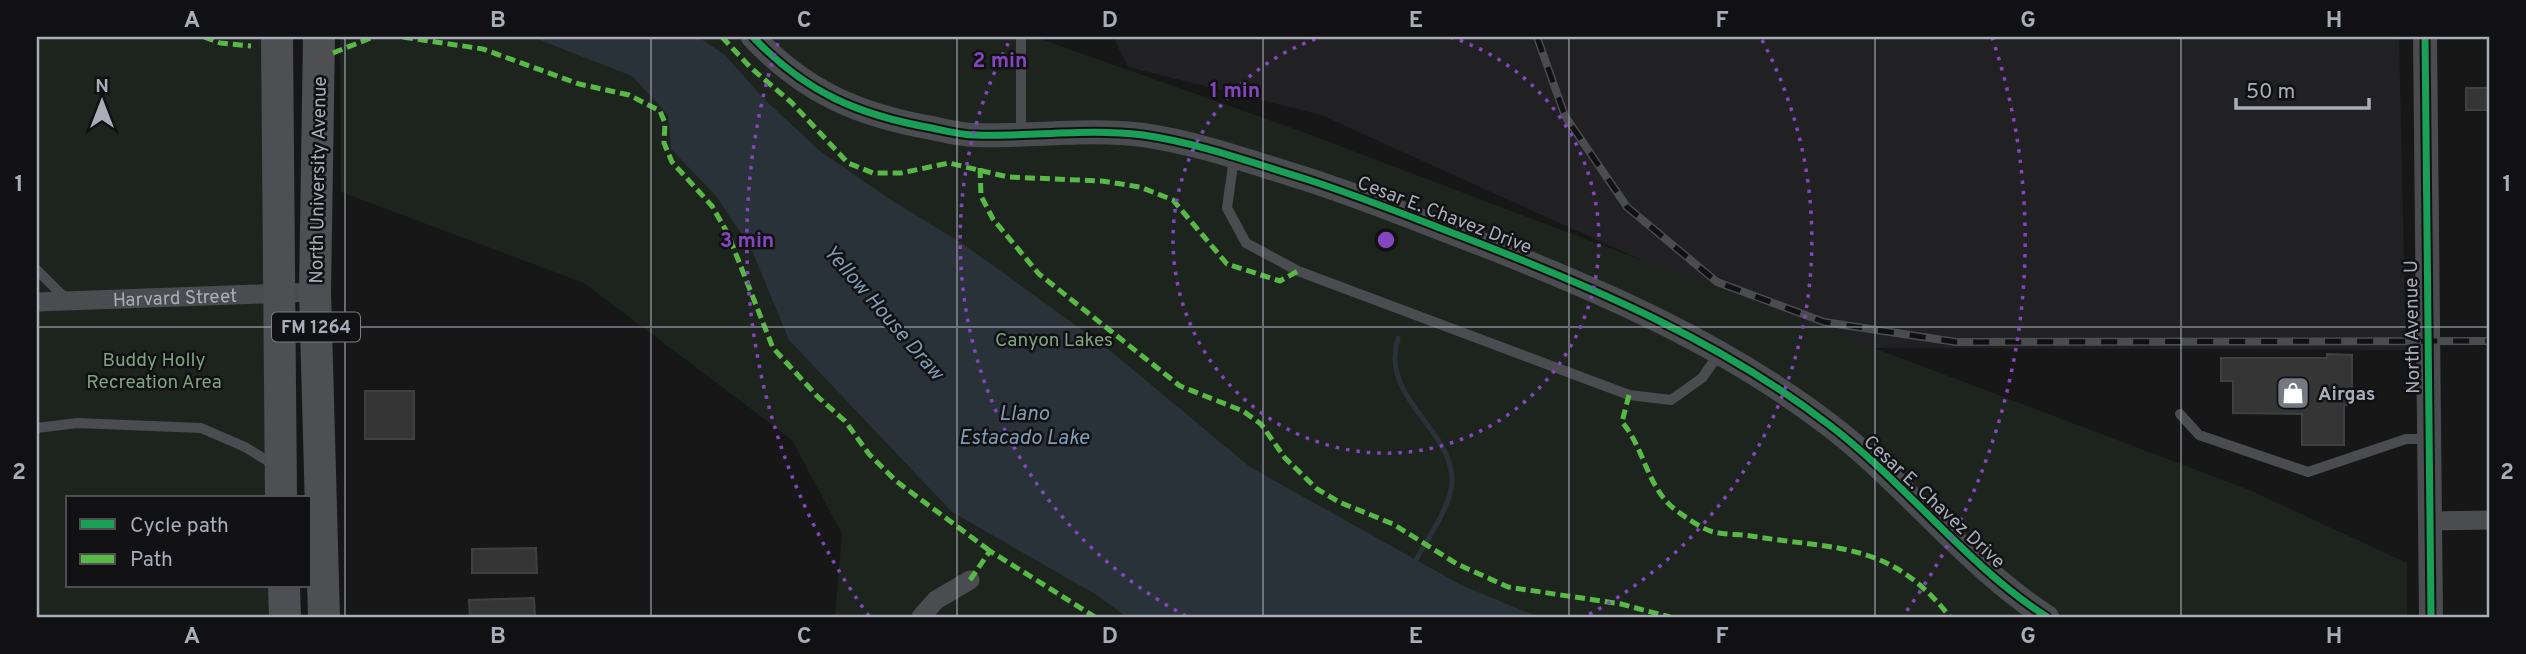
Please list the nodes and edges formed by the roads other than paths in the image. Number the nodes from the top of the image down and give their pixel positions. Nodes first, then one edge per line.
1 (277, 37) edge
2 (319, 37) edge
3 (753, 37) edge
4 (1021, 37) edge
5 (2426, 37) edge
6 (1021, 134) junction
7 (1234, 157) junction
8 (37, 270) edge
9 (315, 292) junction
10 (276, 293) junction
11 (67, 299) junction
12 (37, 302) edge
13 (1719, 354) junction
14 (2180, 414) dead end
15 (37, 428) edge
16 (2428, 439) junction
17 (280, 483) edge
18 (2489, 520) edge
19 (2430, 522) junction
20 (970, 580) dead end
21 (284, 588) edge
22 (285, 617) edge
23 (324, 617) edge
24 (921, 617) edge
25 (2048, 617) edge
26 (2431, 617) edge

1 - 10 main road, North University Avenue / FM 1264
2 - 9 main road, North University Avenue / FM 1264
3 - 6 street, Cesar E. Chavez Drive
4 - 6 lane
5 - 16 street, North Avenue U
6 - 7 street, Cesar E. Chavez Drive
7 - 13 street, Cesar E. Chavez Drive
7 - 13 lane
8 - 11 lane
9 - 10 street, Harvard Street
9 - 23 main road, North University Avenue / FM 1264
10 - 11 street, Harvard Street
10 - 17 main road, North University Avenue / FM 1264
11 - 12 street, Harvard Street
13 - 25 street, Cesar E. Chavez Drive
14 - 16 lane
15 - 17 lane
16 - 19 street, North Avenue U
18 - 19 street
19 - 26 street, North Avenue U
20 - 24 street
21 - 22 main road

